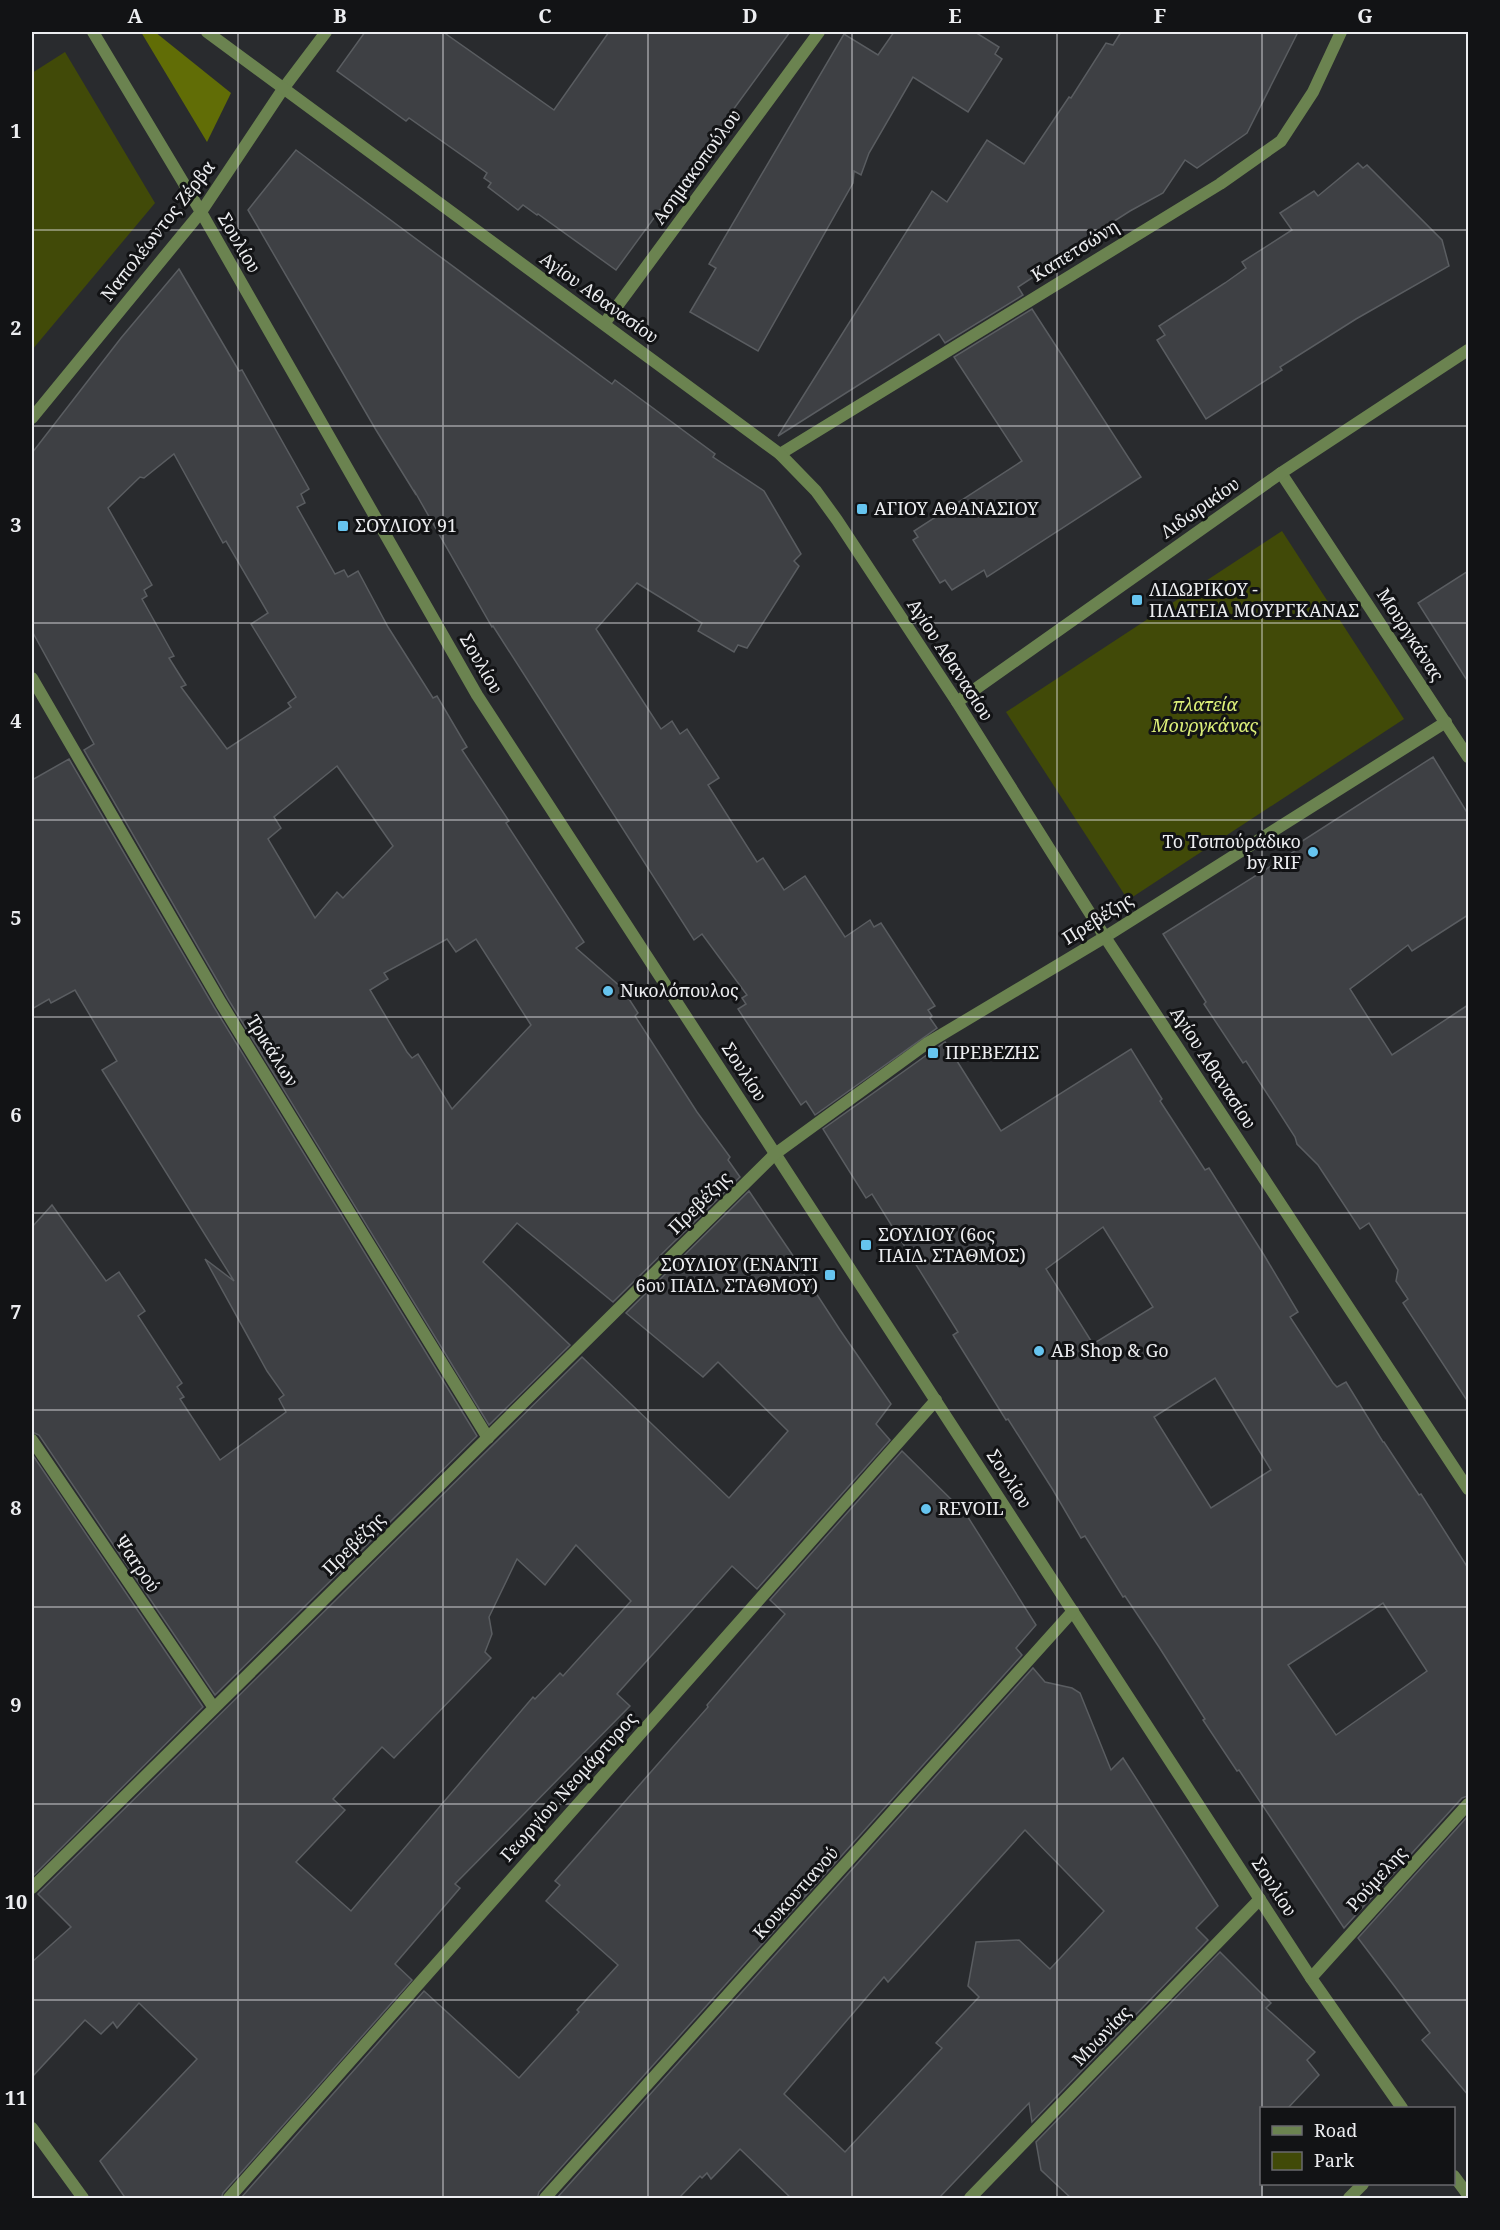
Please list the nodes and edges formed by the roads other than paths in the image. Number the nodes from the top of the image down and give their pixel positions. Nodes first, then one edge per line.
1 (93, 32) edge
2 (207, 32) edge
3 (326, 32) edge
4 (819, 32) edge
5 (1341, 32) edge
6 (283, 88) junction
7 (201, 212) junction
8 (604, 324) junction
9 (1468, 350) edge
10 (32, 418) edge
11 (780, 454) junction
12 (1281, 473) junction
13 (32, 678) edge
14 (957, 702) junction
15 (1446, 722) junction
16 (1468, 757) edge
17 (1105, 937) junction
18 (776, 1154) junction
19 (936, 1400) junction
20 (488, 1438) junction
21 (32, 1440) edge
22 (1468, 1489) edge
23 (1073, 1611) junction
24 (214, 1708) junction
25 (1468, 1804) edge
26 (32, 1888) edge
27 (1260, 1899) junction
28 (1311, 1978) junction
29 (1401, 2107) edge
30 (32, 2128) edge
31 (1455, 2177) edge
32 (1363, 2185) edge
33 (1468, 2195) edge
34 (83, 2199) edge
35 (229, 2199) edge
36 (545, 2199) edge
37 (970, 2199) edge
38 (1349, 2199) edge

1 - 7 street, Σουλίου
2 - 6 street, Αγίου Αθανασίου
3 - 6 street, Ναπολέωντος Ζέρβα
4 - 8 street, Ασημακοπούλου
5 - 11 street, Καπετσώνη
6 - 7 street, Ναπολέωντος Ζέρβα
6 - 8 street, Αγίου Αθανασίου
7 - 10 street, Ναπολέωντος Ζέρβα
7 - 18 street, Σουλίου
8 - 11 street, Αγίου Αθανασίου
9 - 12 street, Λιδωρικίου
11 - 14 street, Αγίου Αθανασίου
12 - 14 street, Λιδωρικίου
12 - 15 street, Μουργκάνας
13 - 20 street, Τρικάλων
14 - 17 street, Αγίου Αθανασίου
15 - 16 street, Μουργκάνας
15 - 17 street, Πρεβέζης
17 - 18 street, Πρεβέζης
17 - 22 street, Αγίου Αθανασίου
18 - 19 street, Σουλίου
18 - 20 street, Πρεβέζης
19 - 23 street, Σουλίου
19 - 35 street, Γεωργίου Νεομάρτυρος
20 - 24 street, Πρεβέζης
21 - 24 street, Ψαrρού
23 - 27 street, Σουλίου
23 - 36 street, Κουκουτιανού
24 - 26 street, Πρεβέζης
25 - 28 street, Ρούμελης
27 - 28 street, Σουλίου
27 - 37 street, Μυωνίας
28 - 29 street, Σουλίου
30 - 34 street
31 - 33 street
32 - 38 street

